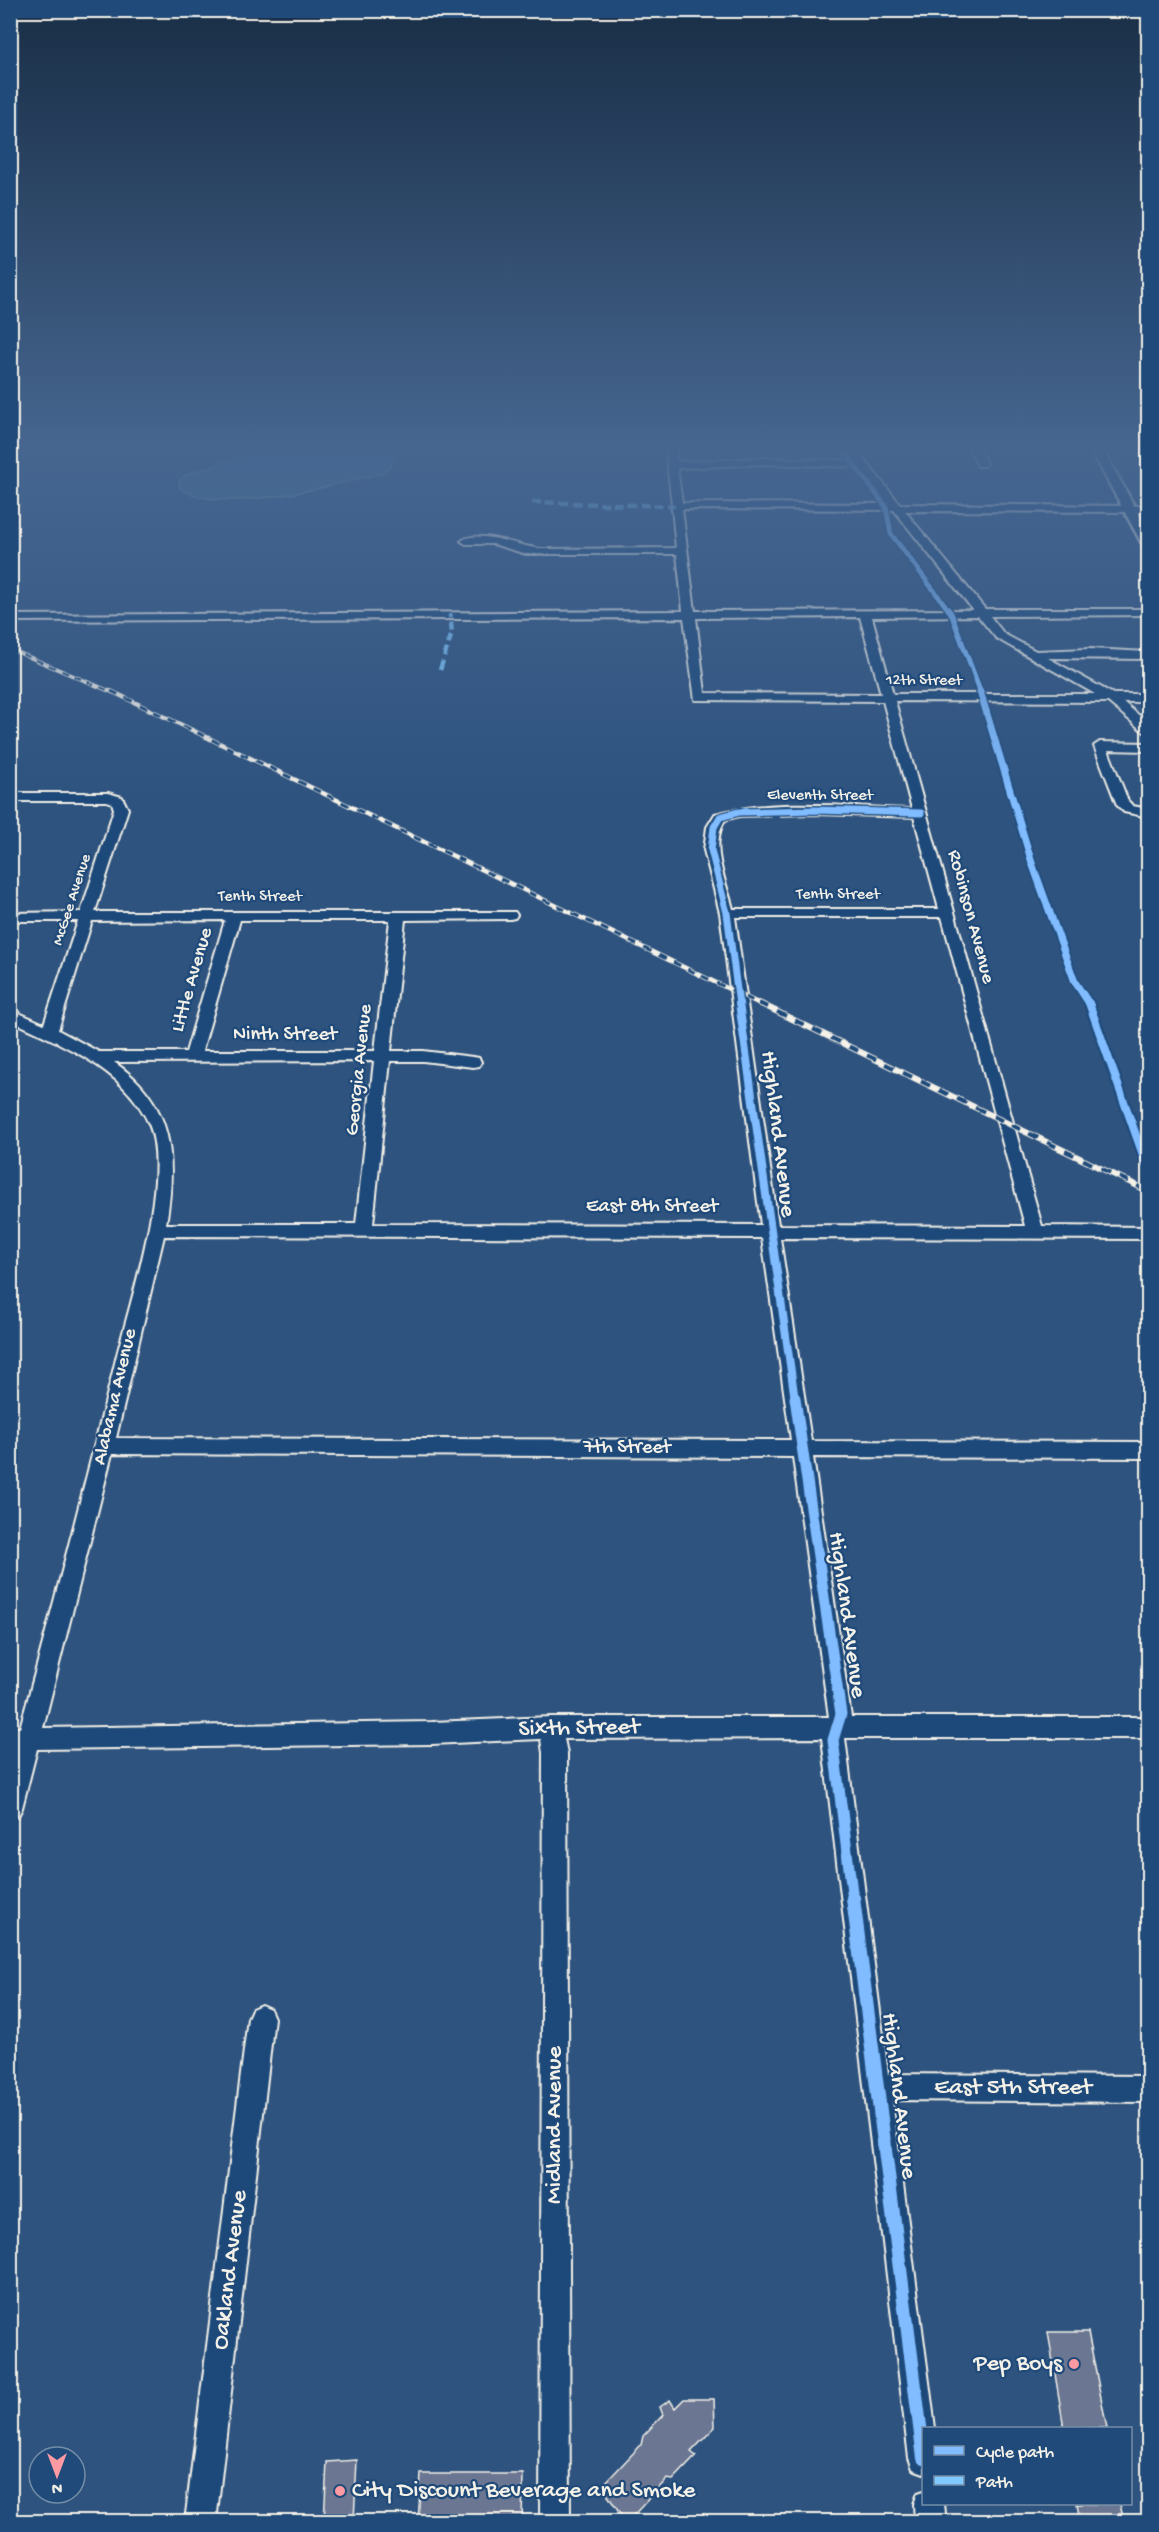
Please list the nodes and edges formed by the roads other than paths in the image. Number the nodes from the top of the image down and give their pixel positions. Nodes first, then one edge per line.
1 (682, 564) edge
2 (941, 564) edge
3 (1149, 612) edge
4 (866, 613) junction
5 (981, 613) junction
6 (688, 614) junction
7 (10, 618) edge
8 (1031, 655) junction
9 (1149, 655) edge
10 (887, 698) junction
11 (1111, 698) junction
12 (1149, 698) edge
13 (1149, 729) edge
14 (1149, 747) edge
15 (10, 796) edge
16 (921, 813) junction
17 (1149, 813) edge
18 (720, 817) joint
19 (727, 913) junction
20 (948, 913) junction
21 (234, 915) junction
22 (510, 915) dead end
23 (86, 916) junction
24 (398, 916) junction
25 (10, 917) edge
26 (10, 1014) edge
27 (49, 1033) junction
28 (193, 1056) junction
29 (382, 1056) junction
30 (97, 1057) junction
31 (473, 1062) dead end
32 (364, 1229) junction
33 (155, 1230) junction
34 (770, 1230) junction
35 (1035, 1232) junction
36 (1149, 1233) edge
37 (106, 1446) junction
38 (802, 1449) junction
39 (1149, 1450) edge
40 (837, 1727) junction
41 (1149, 1727) edge
42 (550, 1728) junction
43 (20, 1739) edge
44 (10, 1808) edge
45 (261, 2018) dead end
46 (877, 2088) junction
47 (1149, 2089) edge
48 (922, 2442) edge
49 (929, 2505) edge
50 (200, 2522) edge
51 (555, 2522) edge
52 (932, 2522) edge

1 - 6 street
2 - 5 street
3 - 5 street
4 - 5 street
4 - 6 street
4 - 10 street, Robinson Avenue
5 - 8 street
6 - 7 street
6 - 10 street, 12th Street
8 - 9 street
8 - 11 street
10 - 11 street, 12th Street
10 - 16 street, Robinson Avenue
11 - 12 street, 12th Street
11 - 13 street
14 - 17 street
15 - 23 street, McGee Avenue
16 - 18 street, Eleventh Street
16 - 20 street, Robinson Avenue
18 - 19 street, Highland Avenue
19 - 20 street, Tenth Street
19 - 34 street, Highland Avenue
20 - 35 street, Robinson Avenue
21 - 23 street, Tenth Street
21 - 24 street, Tenth Street
21 - 28 street, Little Avenue
22 - 24 street, Tenth Street
23 - 25 street, Tenth Street
23 - 27 street, McGee Avenue
24 - 29 street, Georgia Avenue
26 - 27 street, Alabama Avenue
27 - 30 street, Alabama Avenue
28 - 29 street, Ninth Street
28 - 30 street, Ninth Street
29 - 31 street, Ninth Street
29 - 32 street, Georgia Avenue
30 - 33 street, Alabama Avenue
32 - 33 street, East 8th Street
32 - 34 street, East 8th Street
33 - 37 street, Alabama Avenue
34 - 35 street, East 8th Street
34 - 38 street, Highland Avenue
35 - 36 street, East 8th Street
37 - 38 street, 7th Street
37 - 43 street, Alabama Avenue
38 - 39 street, 7th Street
38 - 40 street, Highland Avenue
40 - 41 street, Sixth Street
40 - 42 street, Sixth Street
40 - 46 street, Highland Avenue
42 - 43 street, Sixth Street
42 - 51 street, Midland Avenue
43 - 44 street, Alabama Avenue
45 - 50 street, Oakland Avenue
46 - 47 street, East 5th Street
46 - 48 street, Highland Avenue
49 - 52 street

